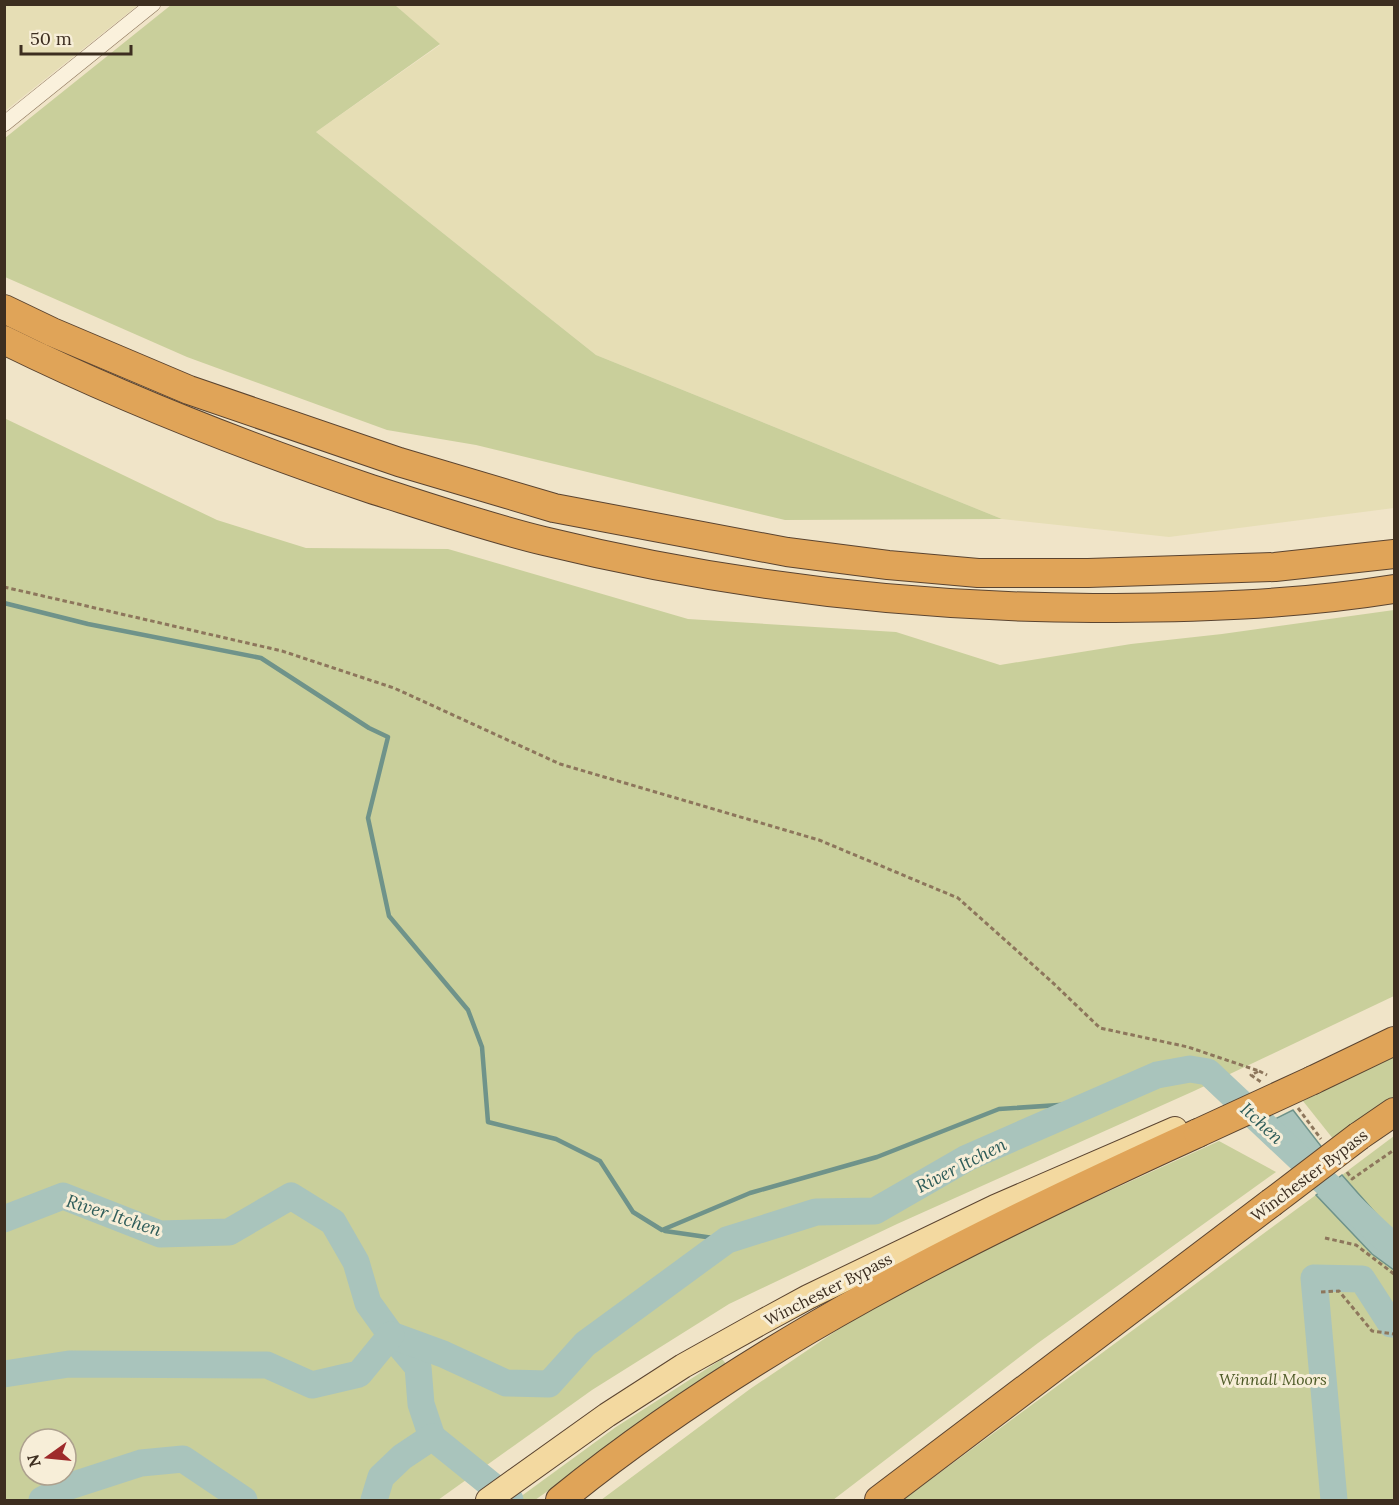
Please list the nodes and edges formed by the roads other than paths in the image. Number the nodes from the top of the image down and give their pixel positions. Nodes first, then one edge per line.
1 (153, 4) edge
2 (4, 124) edge
3 (4, 309) edge
4 (4, 340) edge
5 (1395, 554) edge
6 (1395, 589) edge
7 (1395, 1041) edge
8 (1395, 1112) edge
9 (1196, 1127) junction
10 (565, 1496) edge
11 (488, 1500) edge
12 (879, 1500) edge

1 - 2 street
3 - 5 highway
4 - 6 highway
7 - 9 highway, bridge
8 - 12 highway, Winchester Bypass, bridge
9 - 10 highway
9 - 11 main road, Winchester Bypass

